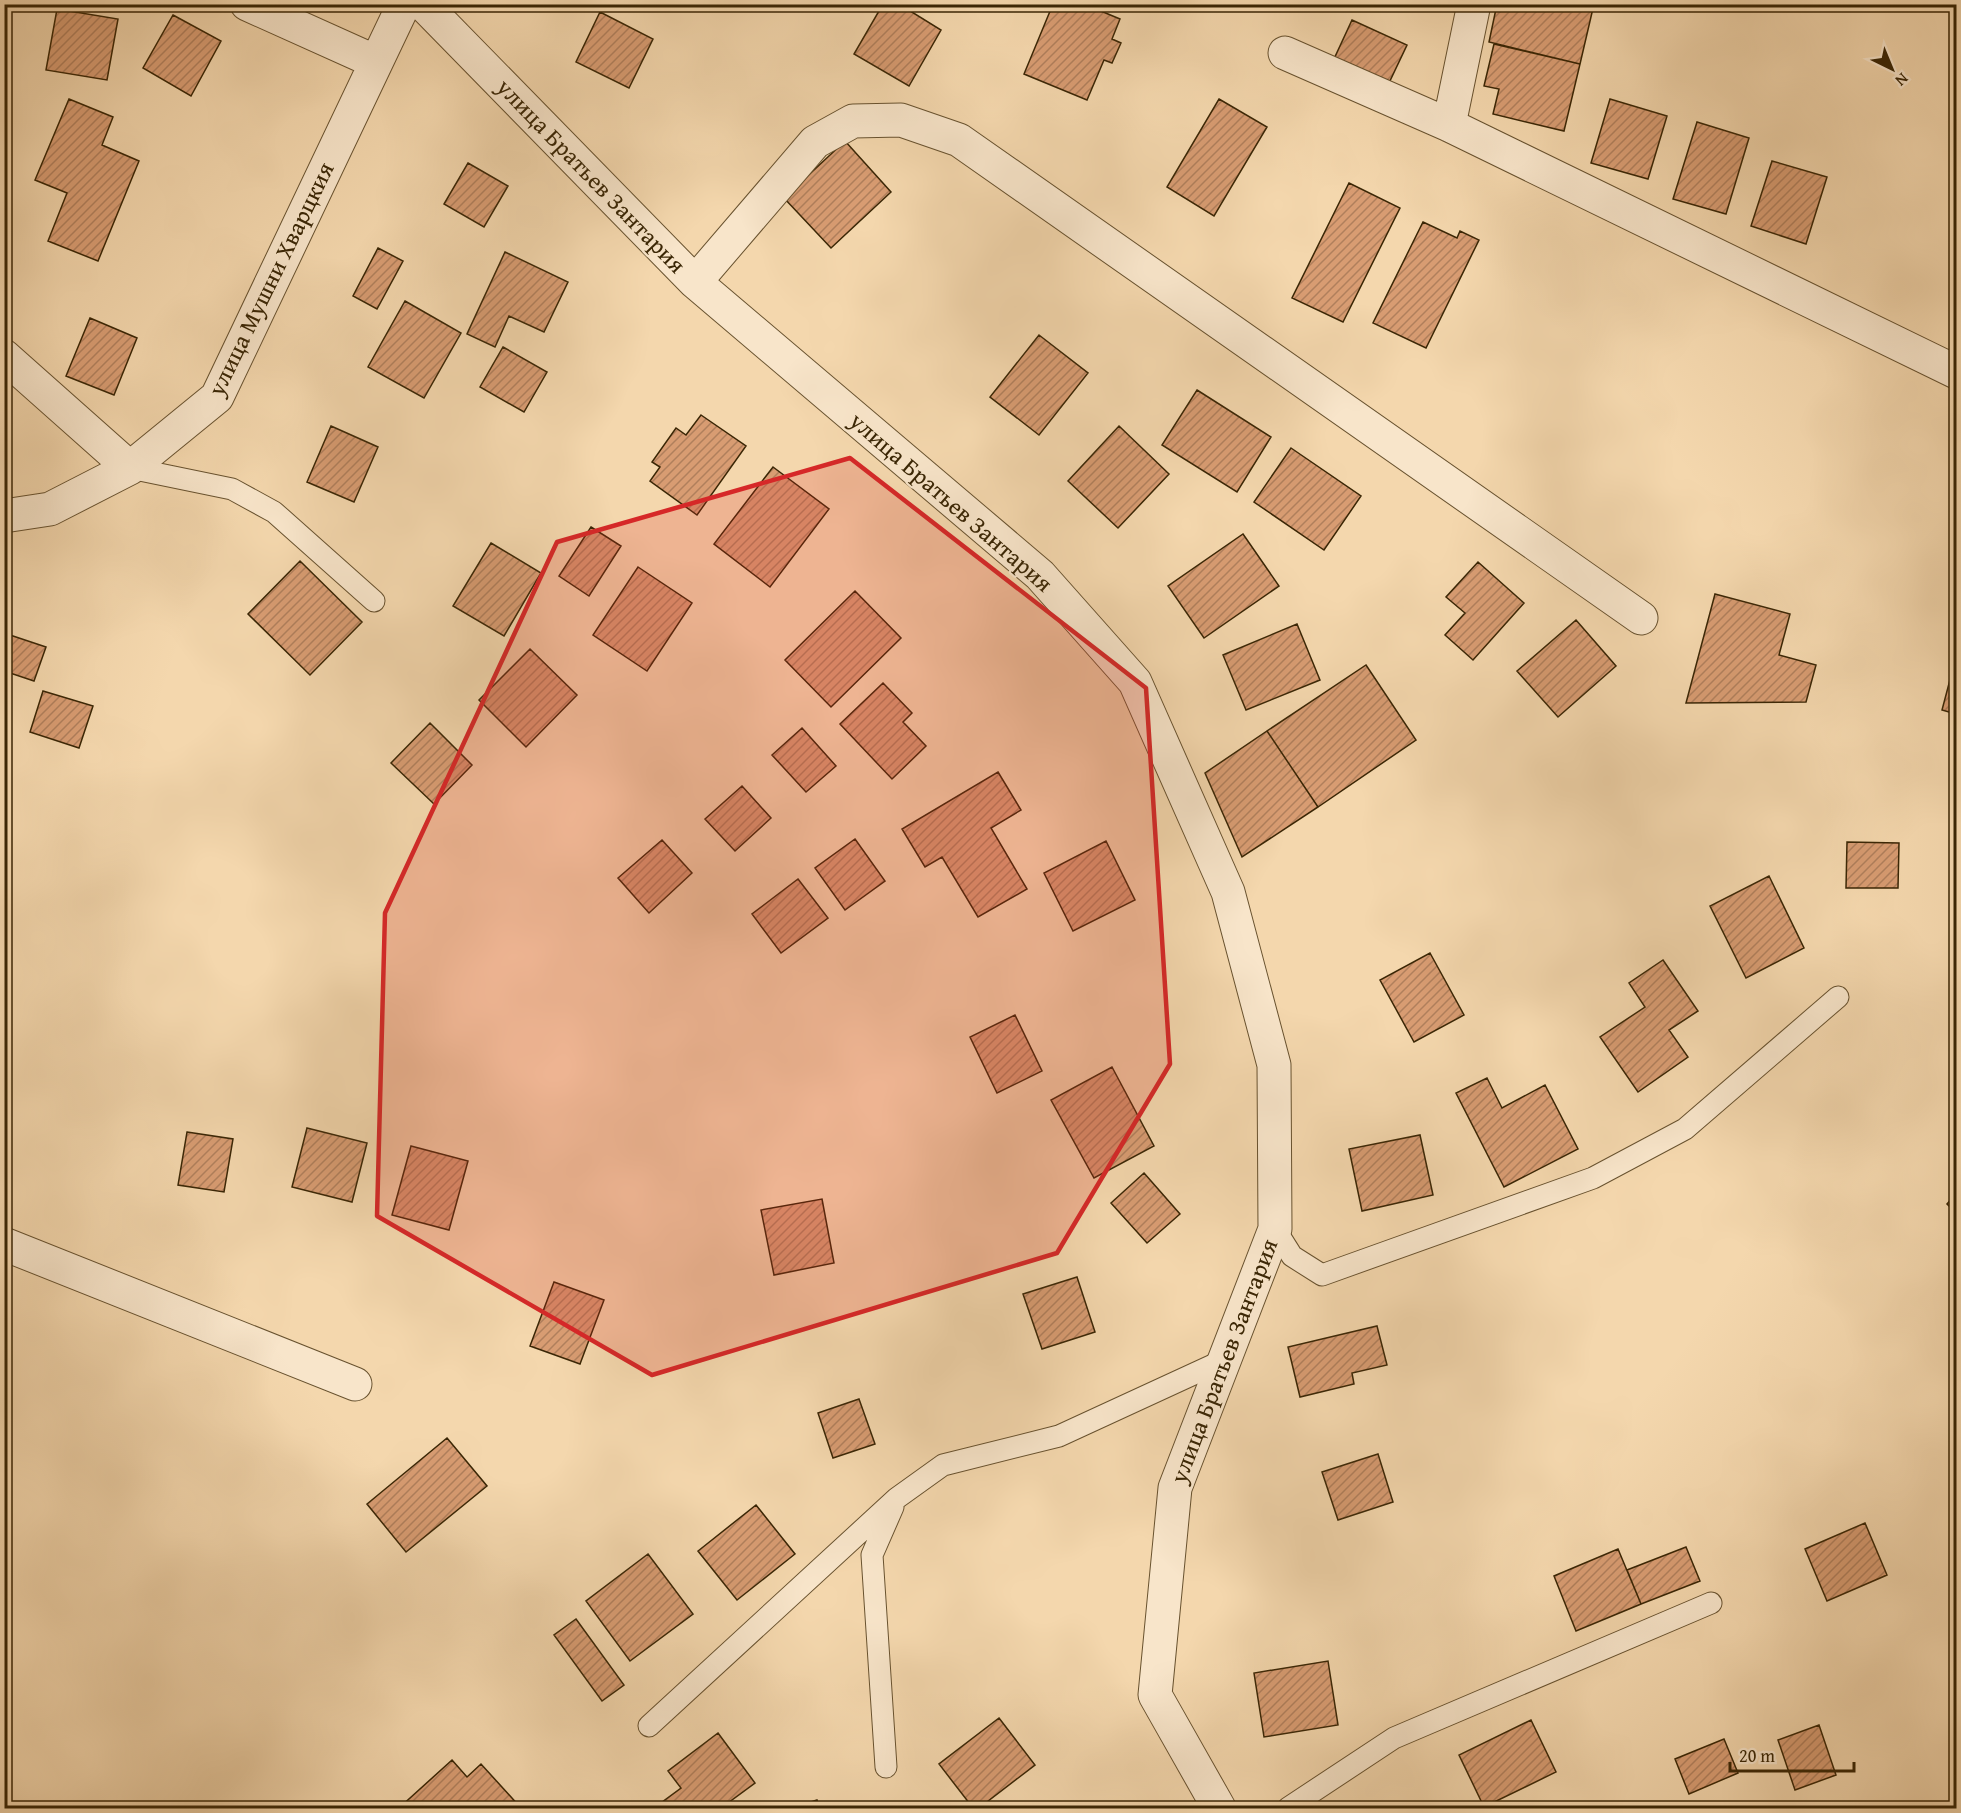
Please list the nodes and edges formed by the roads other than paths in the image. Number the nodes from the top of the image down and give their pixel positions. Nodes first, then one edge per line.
1 (247, 4) edge
2 (404, 4) edge
3 (423, 4) edge
4 (1474, 4) edge
5 (1285, 53) dead end
6 (376, 62) junction
7 (1449, 125) junction
8 (695, 282) junction
9 (4, 356) edge
10 (1956, 372) edge
11 (130, 468) junction
12 (4, 516) edge
13 (374, 601) dead end
14 (1641, 618) dead end
15 (1838, 997) dead end
16 (1275, 1229) junction
17 (4, 1244) edge
18 (1224, 1360) junction
19 (355, 1384) dead end
20 (897, 1498) junction
21 (1711, 1603) dead end
22 (649, 1726) dead end
23 (886, 1767) dead end
24 (1219, 1809) edge
25 (1288, 1809) edge

1 - 6 street
2 - 6 street, улица Мушни Хварцкия
3 - 8 street, улица Братьев Зантария
4 - 7 street
5 - 7 street
6 - 11 street, улица Мушни Хварцкия
7 - 10 street
8 - 14 street
8 - 16 street, улица Братьев Зантария
9 - 11 street
11 - 12 street, улица Мушни Хварцкия
11 - 13 lane
15 - 16 lane
16 - 18 street, улица Братьев Зантария
17 - 19 street
18 - 20 lane
18 - 24 street, улица Братьев Зантария
20 - 22 lane
20 - 23 lane
21 - 25 lane

